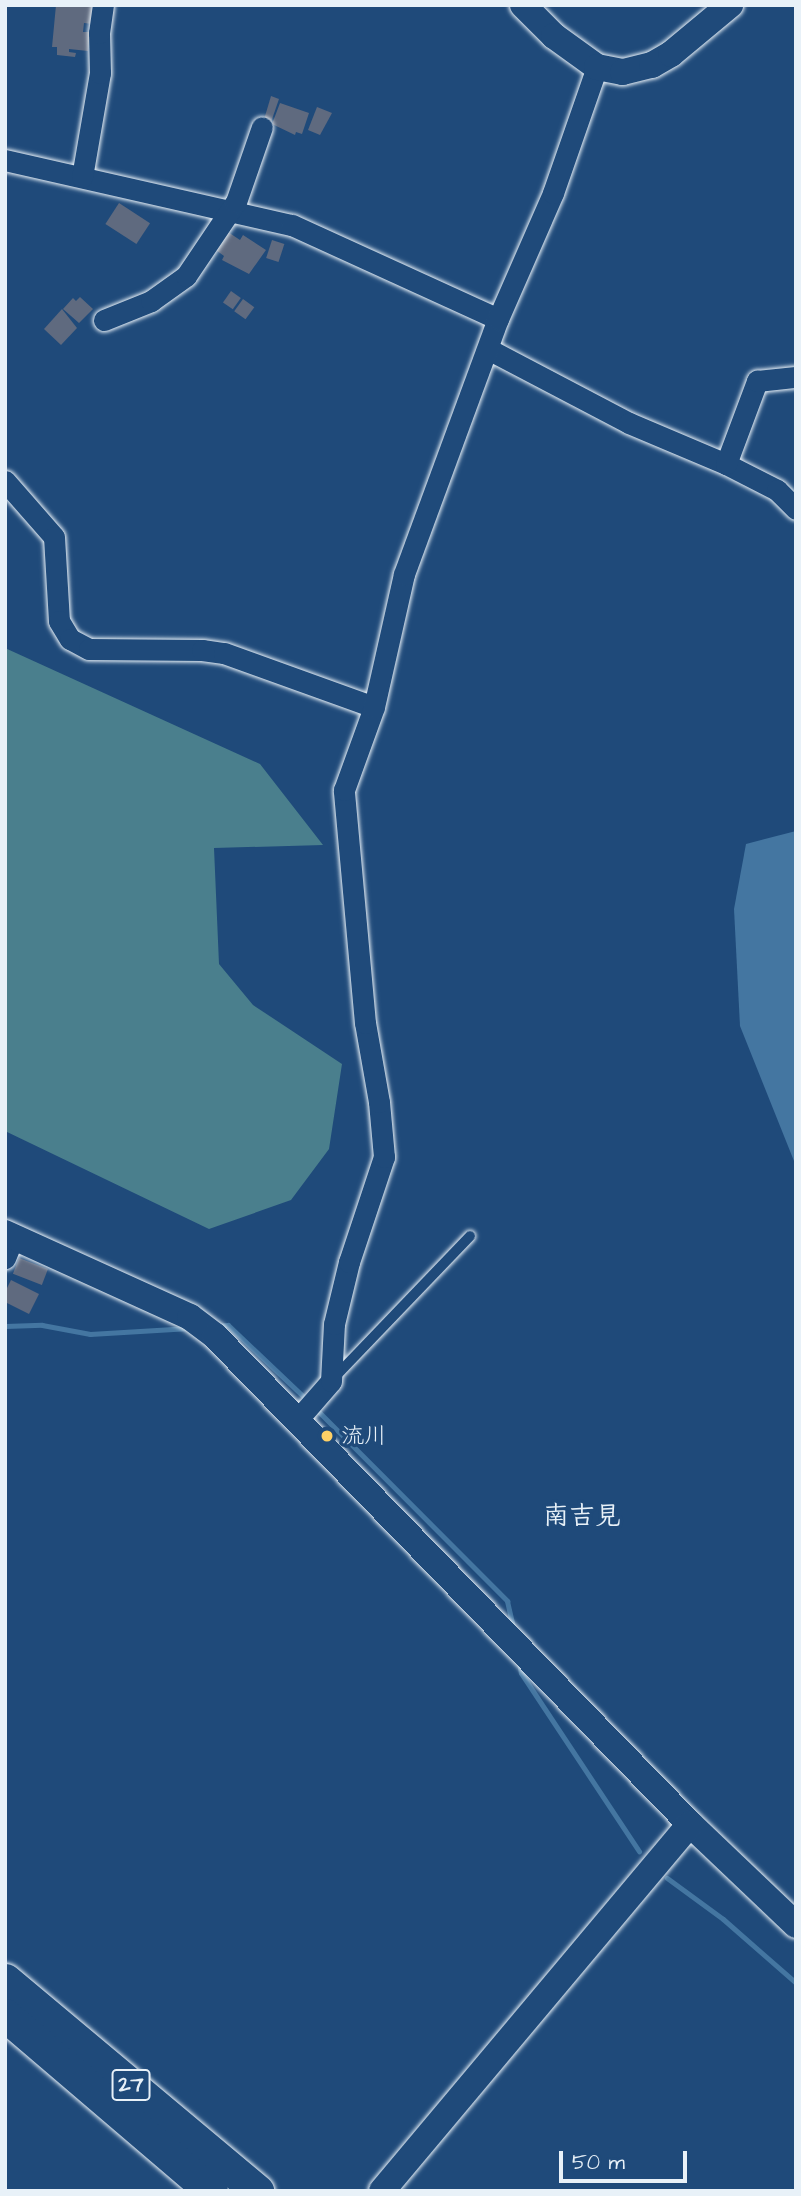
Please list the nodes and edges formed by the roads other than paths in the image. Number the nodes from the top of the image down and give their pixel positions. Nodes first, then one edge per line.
1 (103, 5) edge
2 (523, 5) edge
3 (730, 5) edge
4 (597, 67) junction
5 (262, 127) dead end
6 (6, 161) edge
7 (82, 177) junction
8 (231, 211) junction
9 (498, 319) junction
10 (104, 320) dead end
11 (488, 349) junction
12 (796, 377) edge
13 (726, 464) junction
14 (5, 481) edge
15 (796, 509) edge
16 (374, 707) junction
17 (470, 1236) dead end
18 (8, 1242) edge
19 (331, 1381) junction
20 (299, 1419) junction
21 (690, 1824) junction
22 (796, 1925) edge
23 (5, 1980) edge
24 (5, 2015) edge
25 (211, 2191) edge
26 (257, 2191) edge
27 (382, 2191) edge

1 - 7 street
2 - 4 street
3 - 4 street
4 - 9 street
5 - 8 street
6 - 7 street
7 - 8 street
8 - 9 street
8 - 10 street
9 - 11 street
11 - 13 street
11 - 16 street
12 - 13 street
13 - 15 street
14 - 16 street
16 - 19 street
17 - 19 lane
18 - 20 street
19 - 20 street
20 - 21 street
21 - 22 street
21 - 27 street
23 - 26 main road, 27
24 - 25 main road, 27

